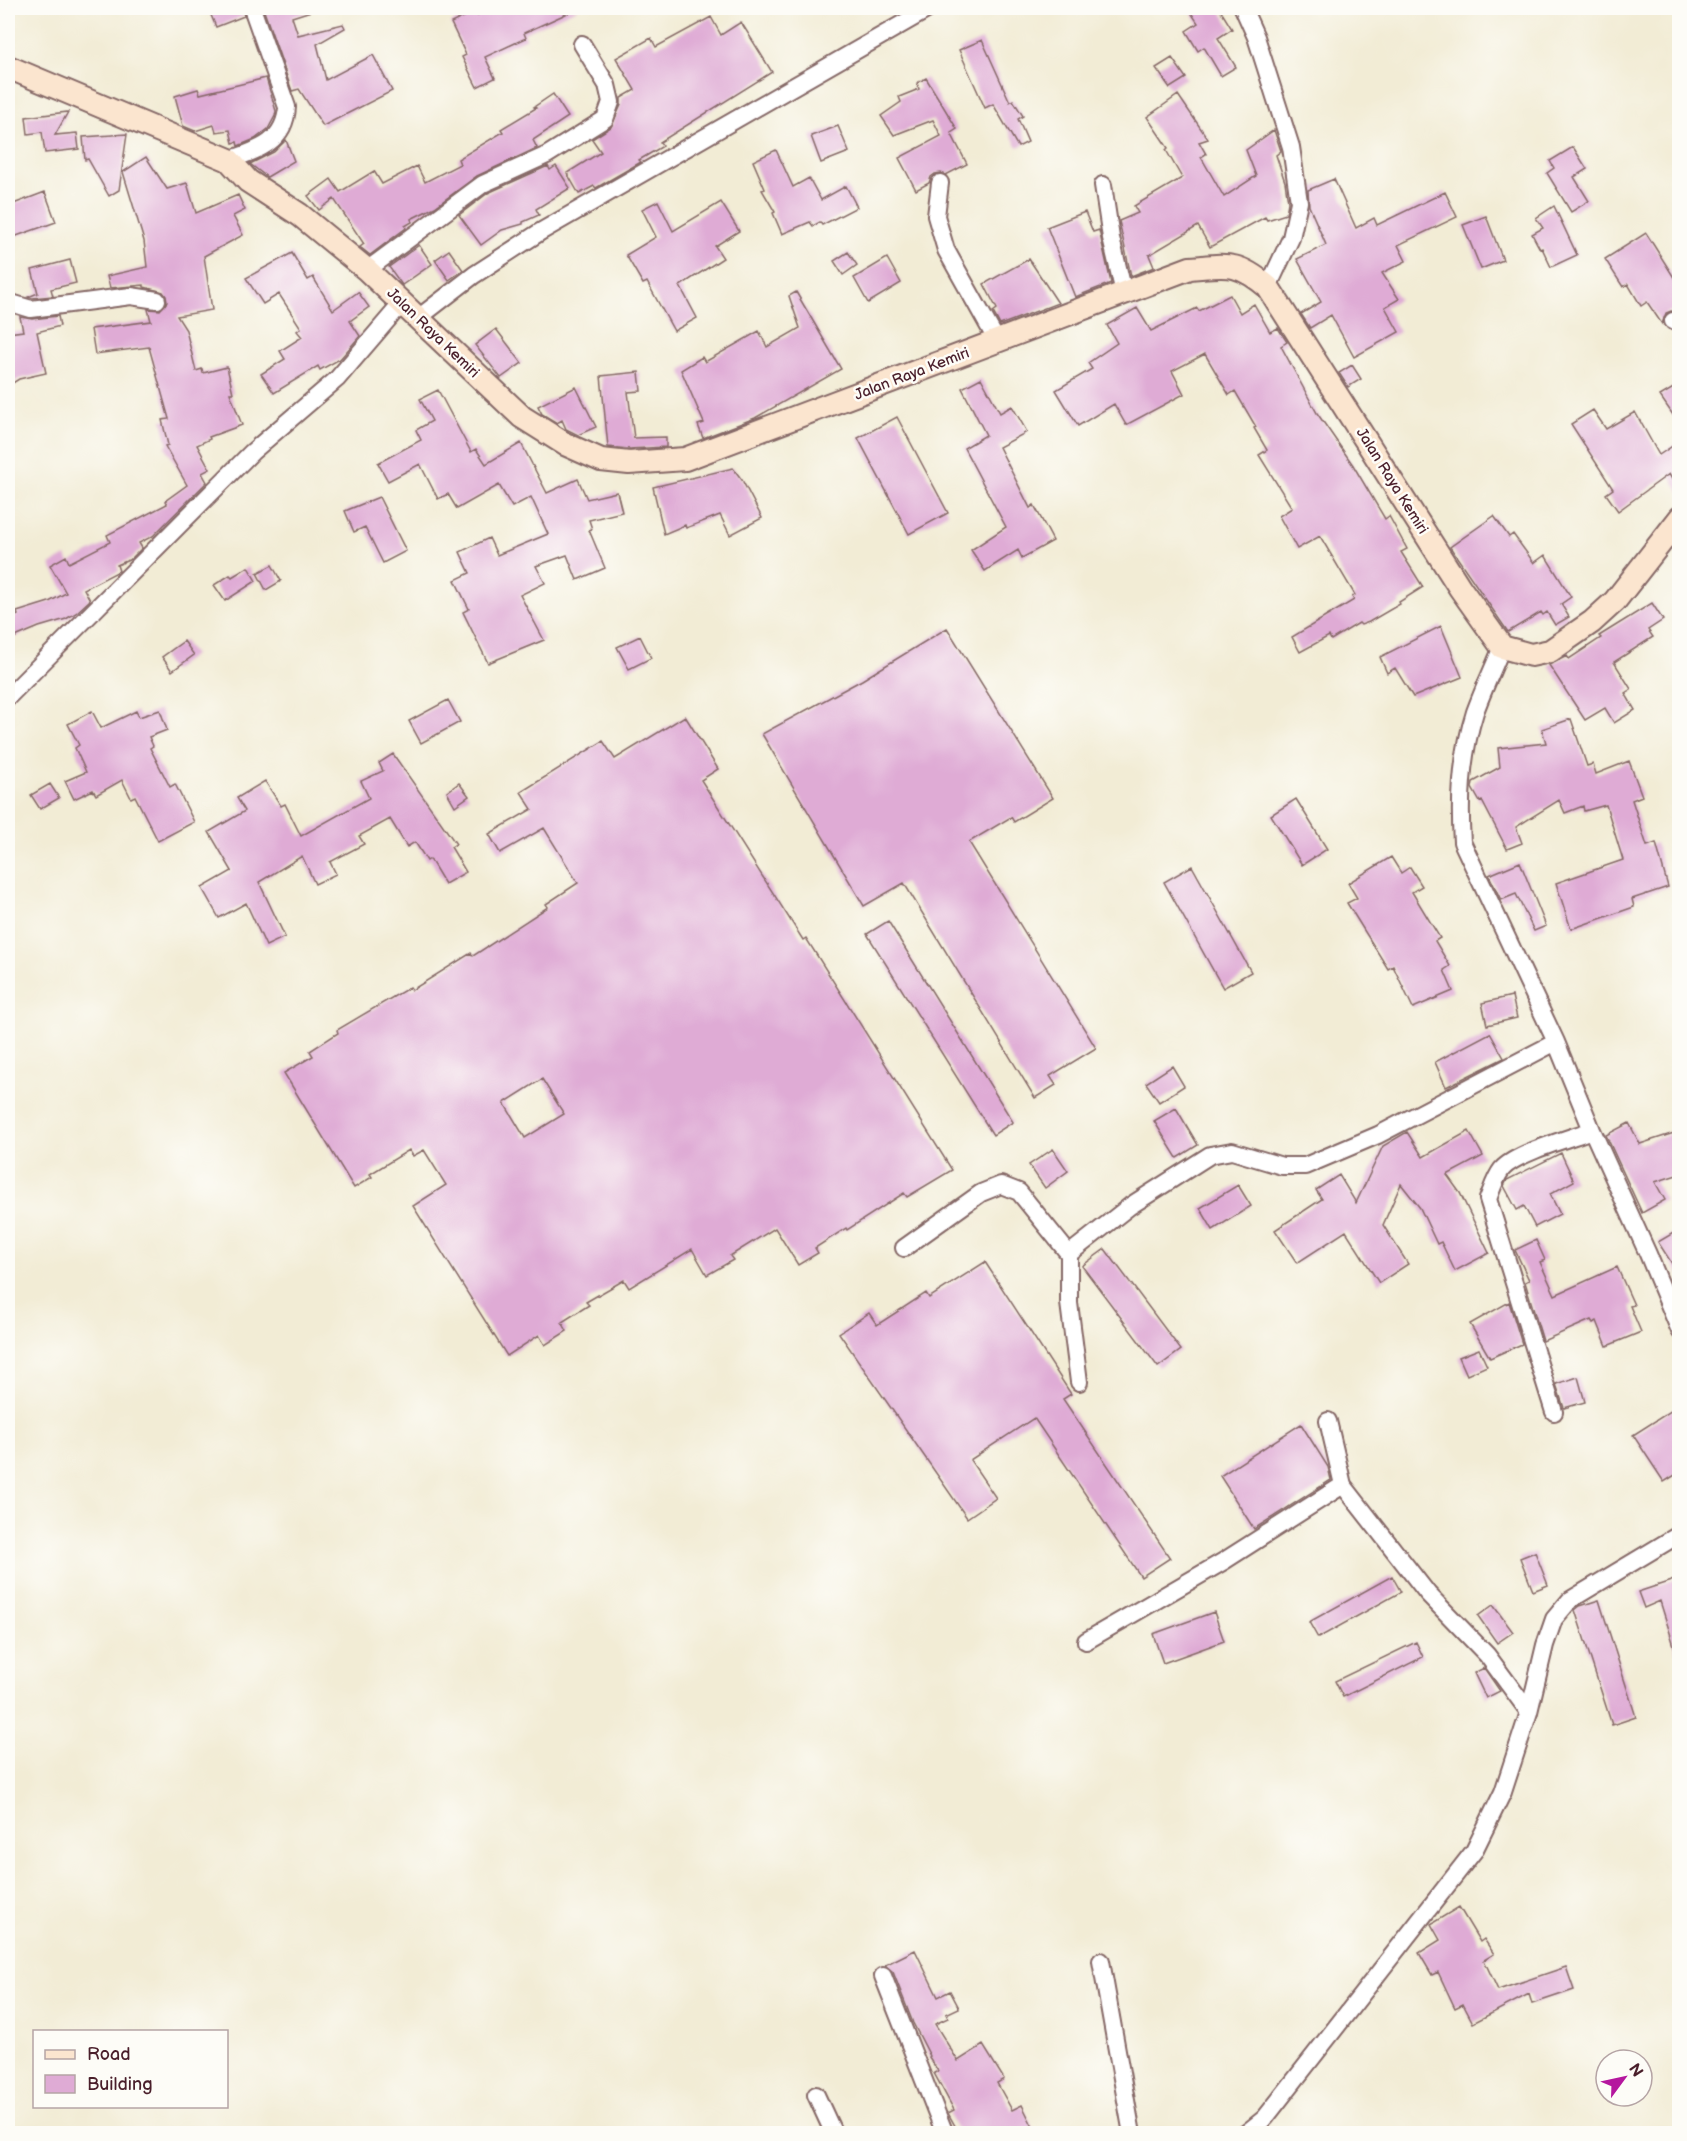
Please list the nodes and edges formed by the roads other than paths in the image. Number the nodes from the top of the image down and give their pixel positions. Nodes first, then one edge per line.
1 (252, 8) edge
2 (930, 8) edge
3 (1244, 8) edge
4 (582, 44) dead end
5 (8, 68) edge
6 (229, 160) junction
7 (940, 183) dead end
8 (1104, 185) dead end
9 (367, 270) junction
10 (1268, 287) junction
11 (1124, 293) junction
12 (157, 300) dead end
13 (8, 302) edge
14 (410, 311) junction
15 (997, 341) junction
16 (1680, 518) edge
17 (1502, 647) junction
18 (8, 697) edge
19 (1556, 1041) junction
20 (1592, 1130) junction
21 (904, 1248) dead end
22 (1069, 1254) junction
23 (1680, 1331) edge
24 (1079, 1382) dead end
25 (1554, 1412) dead end
26 (1328, 1420) dead end
27 (1343, 1485) junction
28 (1680, 1534) edge
29 (1086, 1641) dead end
30 (1529, 1712) junction
31 (1101, 1961) dead end
32 (883, 1976) dead end
33 (816, 2095) dead end
34 (834, 2133) edge
35 (945, 2133) edge
36 (1132, 2133) edge
37 (1245, 2133) edge

1 - 6 street
2 - 14 street
3 - 10 street
4 - 9 street
5 - 6 street, Jalan Raya Kemiri
6 - 9 street, Jalan Raya Kemiri
7 - 15 street
8 - 11 street
9 - 14 street, Jalan Raya Kemiri
10 - 11 street, Jalan Raya Kemiri
10 - 17 street, Jalan Raya Kemiri
11 - 15 street, Jalan Raya Kemiri
12 - 13 street
14 - 15 street, Jalan Raya Kemiri
14 - 18 street
16 - 17 street
17 - 19 street
19 - 20 street
19 - 22 street
20 - 23 street
20 - 25 street
21 - 22 street
22 - 24 street
26 - 27 street
27 - 29 street
27 - 30 street
28 - 30 street
30 - 37 street
31 - 36 street
32 - 35 street
33 - 34 street

